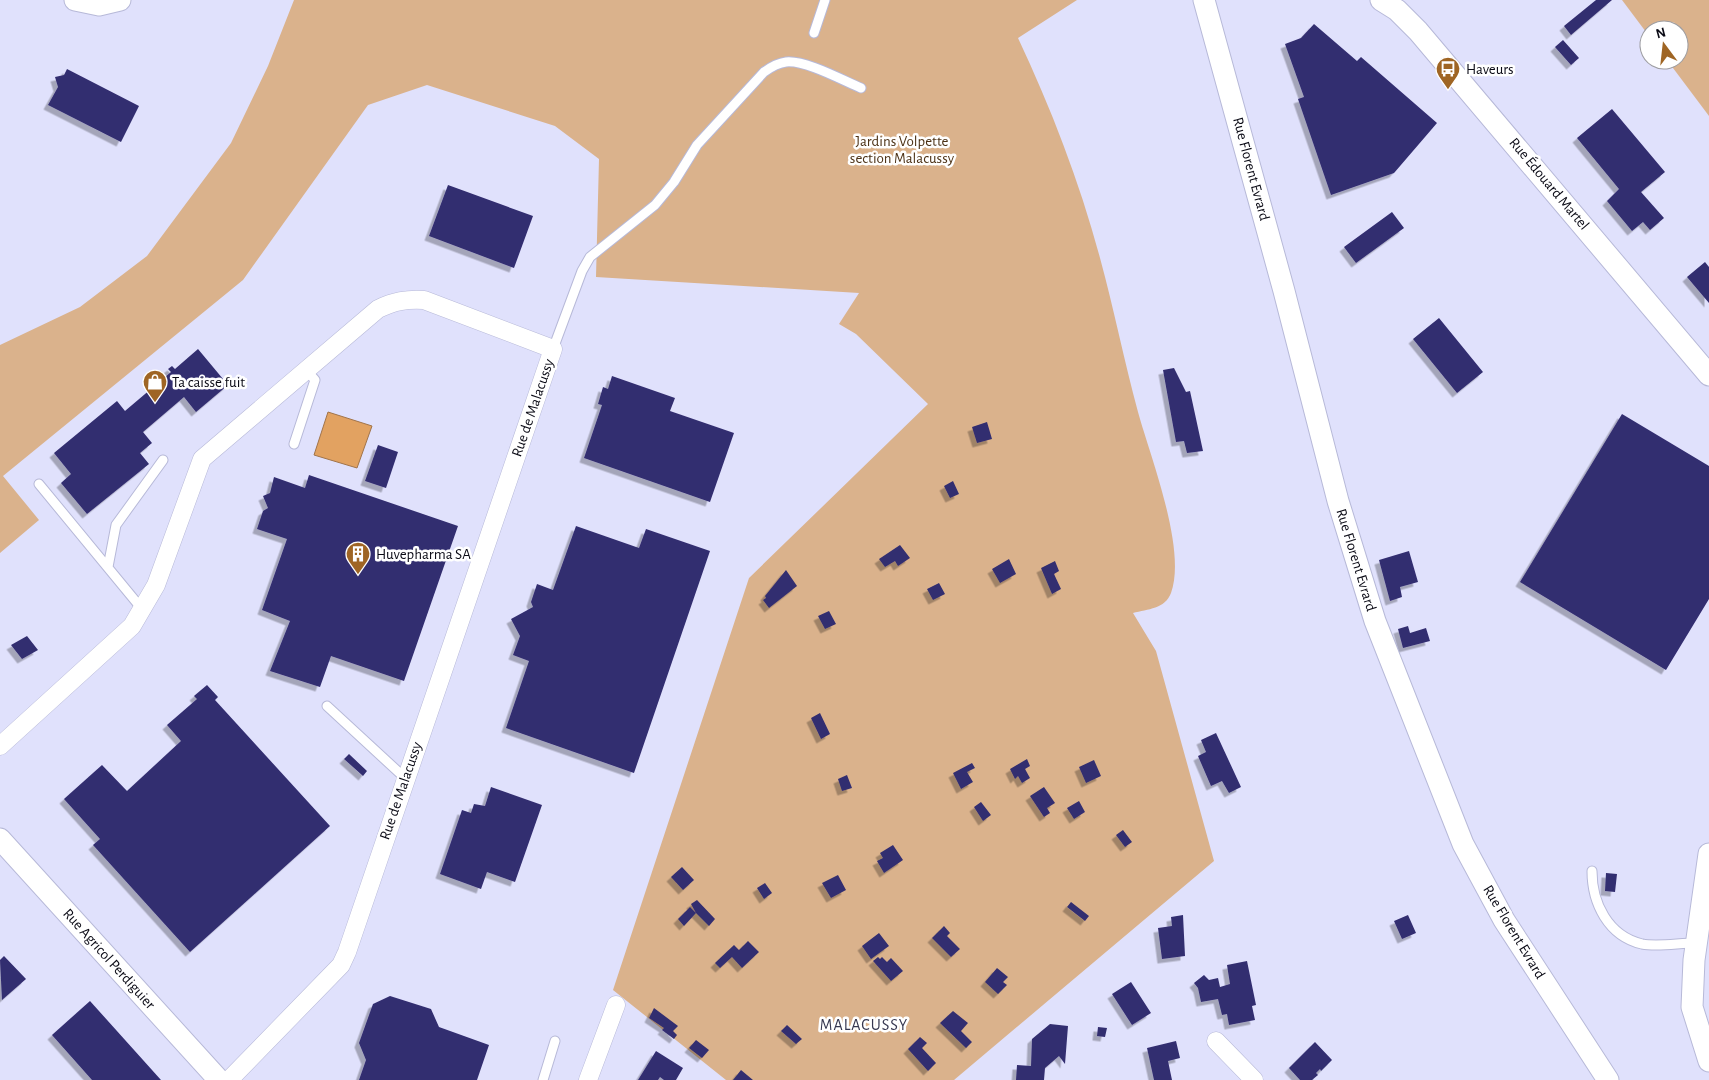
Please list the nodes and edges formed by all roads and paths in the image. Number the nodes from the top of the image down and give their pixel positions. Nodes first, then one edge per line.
1 (75, 0) edge
2 (120, 0) edge
3 (825, 0) edge
4 (1204, 0) edge
5 (1381, 0) edge
6 (814, 33) dead end
7 (861, 88) dead end
8 (553, 349) junction
9 (307, 371) junction
10 (1709, 376) edge
11 (294, 444) dead end
12 (163, 460) dead end
13 (39, 484) dead end
14 (108, 567) junction
15 (142, 609) junction
16 (328, 706) dead end
17 (0, 746) edge
18 (405, 778) junction
19 (0, 839) edge
20 (1709, 854) edge
21 (1592, 871) dead end
22 (1696, 943) junction
23 (616, 1006) dead end
24 (555, 1041) dead end
25 (1216, 1041) dead end
26 (1709, 1061) edge
27 (219, 1080) edge
28 (229, 1080) edge
29 (543, 1080) edge
30 (588, 1080) edge
31 (1254, 1080) edge
32 (1608, 1080) edge

1 - 2 street
3 - 6 lane
4 - 32 street, Rue Florent Evrard
5 - 10 street, Rue Édouard Martel
7 - 8 lane
8 - 9 street, Rue de Malacussy
8 - 18 street, Rue de Malacussy
9 - 11 lane
9 - 15 street, Rue de Malacussy
12 - 14 lane
13 - 14 lane
14 - 15 lane
15 - 17 street, Rue de Malacussy
16 - 18 lane
18 - 28 street, Rue de Malacussy
19 - 27 street, Rue Agricol Perdiguier
20 - 22 street
21 - 22 lane
22 - 26 street
23 - 30 street
24 - 29 lane
25 - 31 street

